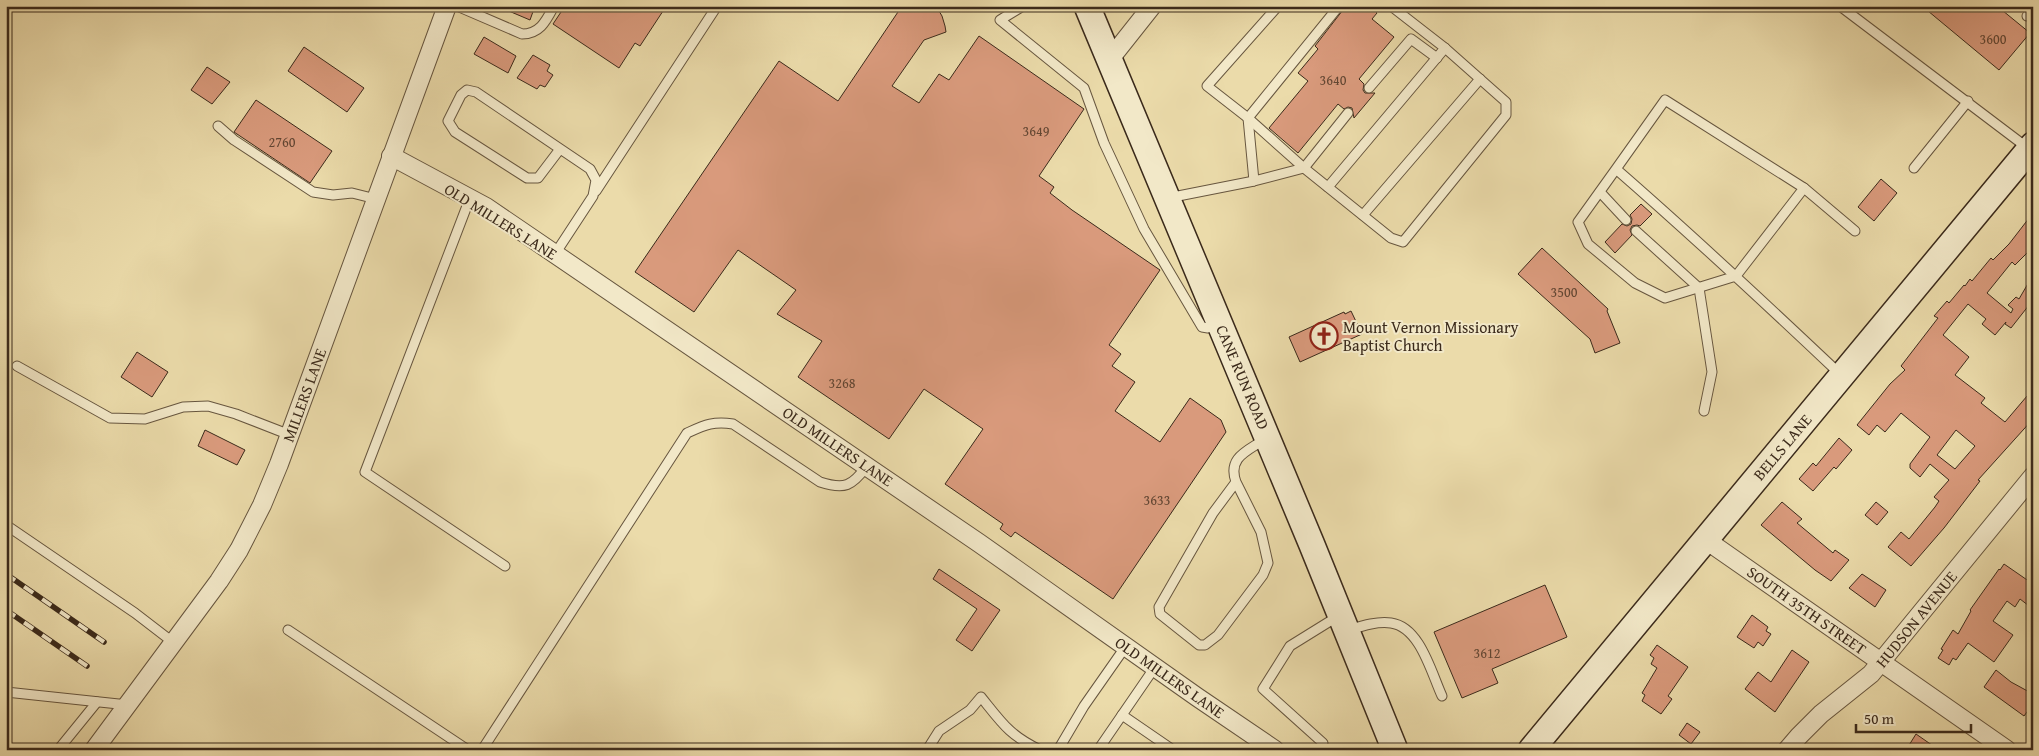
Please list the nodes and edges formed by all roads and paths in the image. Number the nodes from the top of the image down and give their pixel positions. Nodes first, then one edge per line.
1 (447, 6) edge
2 (457, 6) edge
3 (554, 6) edge
4 (717, 6) edge
5 (1023, 6) edge
6 (1087, 6) edge
7 (1152, 6) edge
8 (1278, 6) edge
9 (1339, 6) edge
10 (1391, 6) edge
11 (1840, 6) edge
12 (1445, 48) junction
13 (1436, 58) junction
14 (1110, 59) junction
15 (1480, 79) junction
16 (1370, 88) dead end
17 (1968, 101) junction
18 (1348, 113) dead end
19 (1248, 118) junction
20 (218, 126) dead end
21 (2031, 147) edge
22 (560, 149) junction
23 (391, 156) junction
24 (1304, 168) junction
25 (1914, 168) dead end
26 (1616, 169) junction
27 (1254, 181) junction
28 (1328, 187) junction
29 (1804, 188) junction
30 (1600, 192) junction
31 (593, 196) junction
32 (470, 198) junction
33 (1168, 198) junction
34 (376, 199) junction
35 (1363, 215) junction
36 (1626, 220) dead end
37 (1636, 231) dead end
38 (1854, 231) dead end
39 (555, 254) junction
40 (1736, 276) junction
41 (1699, 288) junction
42 (1220, 323) junction
43 (17, 366) dead end
44 (1841, 375) junction
45 (1704, 411) dead end
46 (290, 435) junction
47 (1268, 438) junction
48 (867, 466) junction
49 (1236, 482) junction
50 (2031, 483) edge
51 (6, 524) edge
52 (1706, 540) junction
53 (505, 566) dead end
54 (1343, 623) junction
55 (288, 630) dead end
56 (174, 643) junction
57 (1126, 646) junction
58 (1880, 661) junction
59 (1155, 667) junction
60 (6, 692) edge
61 (1442, 696) dead end
62 (97, 702) junction
63 (128, 705) junction
64 (1122, 715) junction
65 (1323, 742) dead end
66 (1533, 746) edge
67 (58, 750) edge
68 (94, 750) edge
69 (468, 750) edge
70 (482, 750) edge
71 (927, 750) edge
72 (1040, 750) edge
73 (1058, 750) edge
74 (1098, 750) edge
75 (1173, 750) edge
76 (1275, 750) edge
77 (1395, 750) edge
78 (1788, 750) edge
79 (2008, 750) edge

1 - 23 street, MILLERS LANE
2 - 3 lane
4 - 31 lane
5 - 42 lane
6 - 14 main road, CANE RUN ROAD
7 - 14 street
8 - 19 lane
9 - 19 lane
10 - 12 lane
11 - 17 lane
12 - 13 lane
12 - 15 lane
13 - 16 lane
13 - 28 lane
14 - 33 main road, CANE RUN ROAD
15 - 35 lane
15 - 35 lane
17 - 21 lane
17 - 25 lane
18 - 24 lane
19 - 24 lane
19 - 27 lane
20 - 34 lane
21 - 44 main road, BELLS LANE
22 - 22 lane
22 - 31 lane
23 - 32 street, OLD MILLERS LANE
23 - 34 street, MILLERS LANE
24 - 27 lane
24 - 28 lane
26 - 29 lane
26 - 30 lane
26 - 40 lane
27 - 33 lane
28 - 35 lane
29 - 38 lane
29 - 40 lane
30 - 36 lane
30 - 41 lane
31 - 39 lane
32 - 39 street, OLD MILLERS LANE
32 - 53 lane
33 - 42 main road, CANE RUN ROAD
34 - 46 street, MILLERS LANE
37 - 41 lane
39 - 48 street, OLD MILLERS LANE
40 - 41 lane
40 - 44 lane
41 - 45 lane
42 - 47 main road, CANE RUN ROAD
43 - 46 lane
44 - 52 main road, BELLS LANE
46 - 56 street, MILLERS LANE
47 - 49 lane
47 - 54 main road, CANE RUN ROAD
48 - 57 street, OLD MILLERS LANE
48 - 70 lane
49 - 49 lane
50 - 58 street, HUDSON AVENUE
51 - 56 lane
52 - 58 street, SOUTH 35TH STREET
52 - 66 main road, BELLS LANE
54 - 61 lane
54 - 65 lane
54 - 77 main road, CANE RUN ROAD
55 - 69 lane
56 - 63 street, MILLERS LANE
57 - 59 street, OLD MILLERS LANE
57 - 73 lane
58 - 78 street, HUDSON AVENUE
58 - 79 street, SOUTH 35TH STREET
59 - 64 lane
59 - 76 street, OLD MILLERS LANE
60 - 62 lane
62 - 63 lane
62 - 67 lane
63 - 68 street, MILLERS LANE
64 - 74 lane
64 - 75 lane
71 - 72 lane

